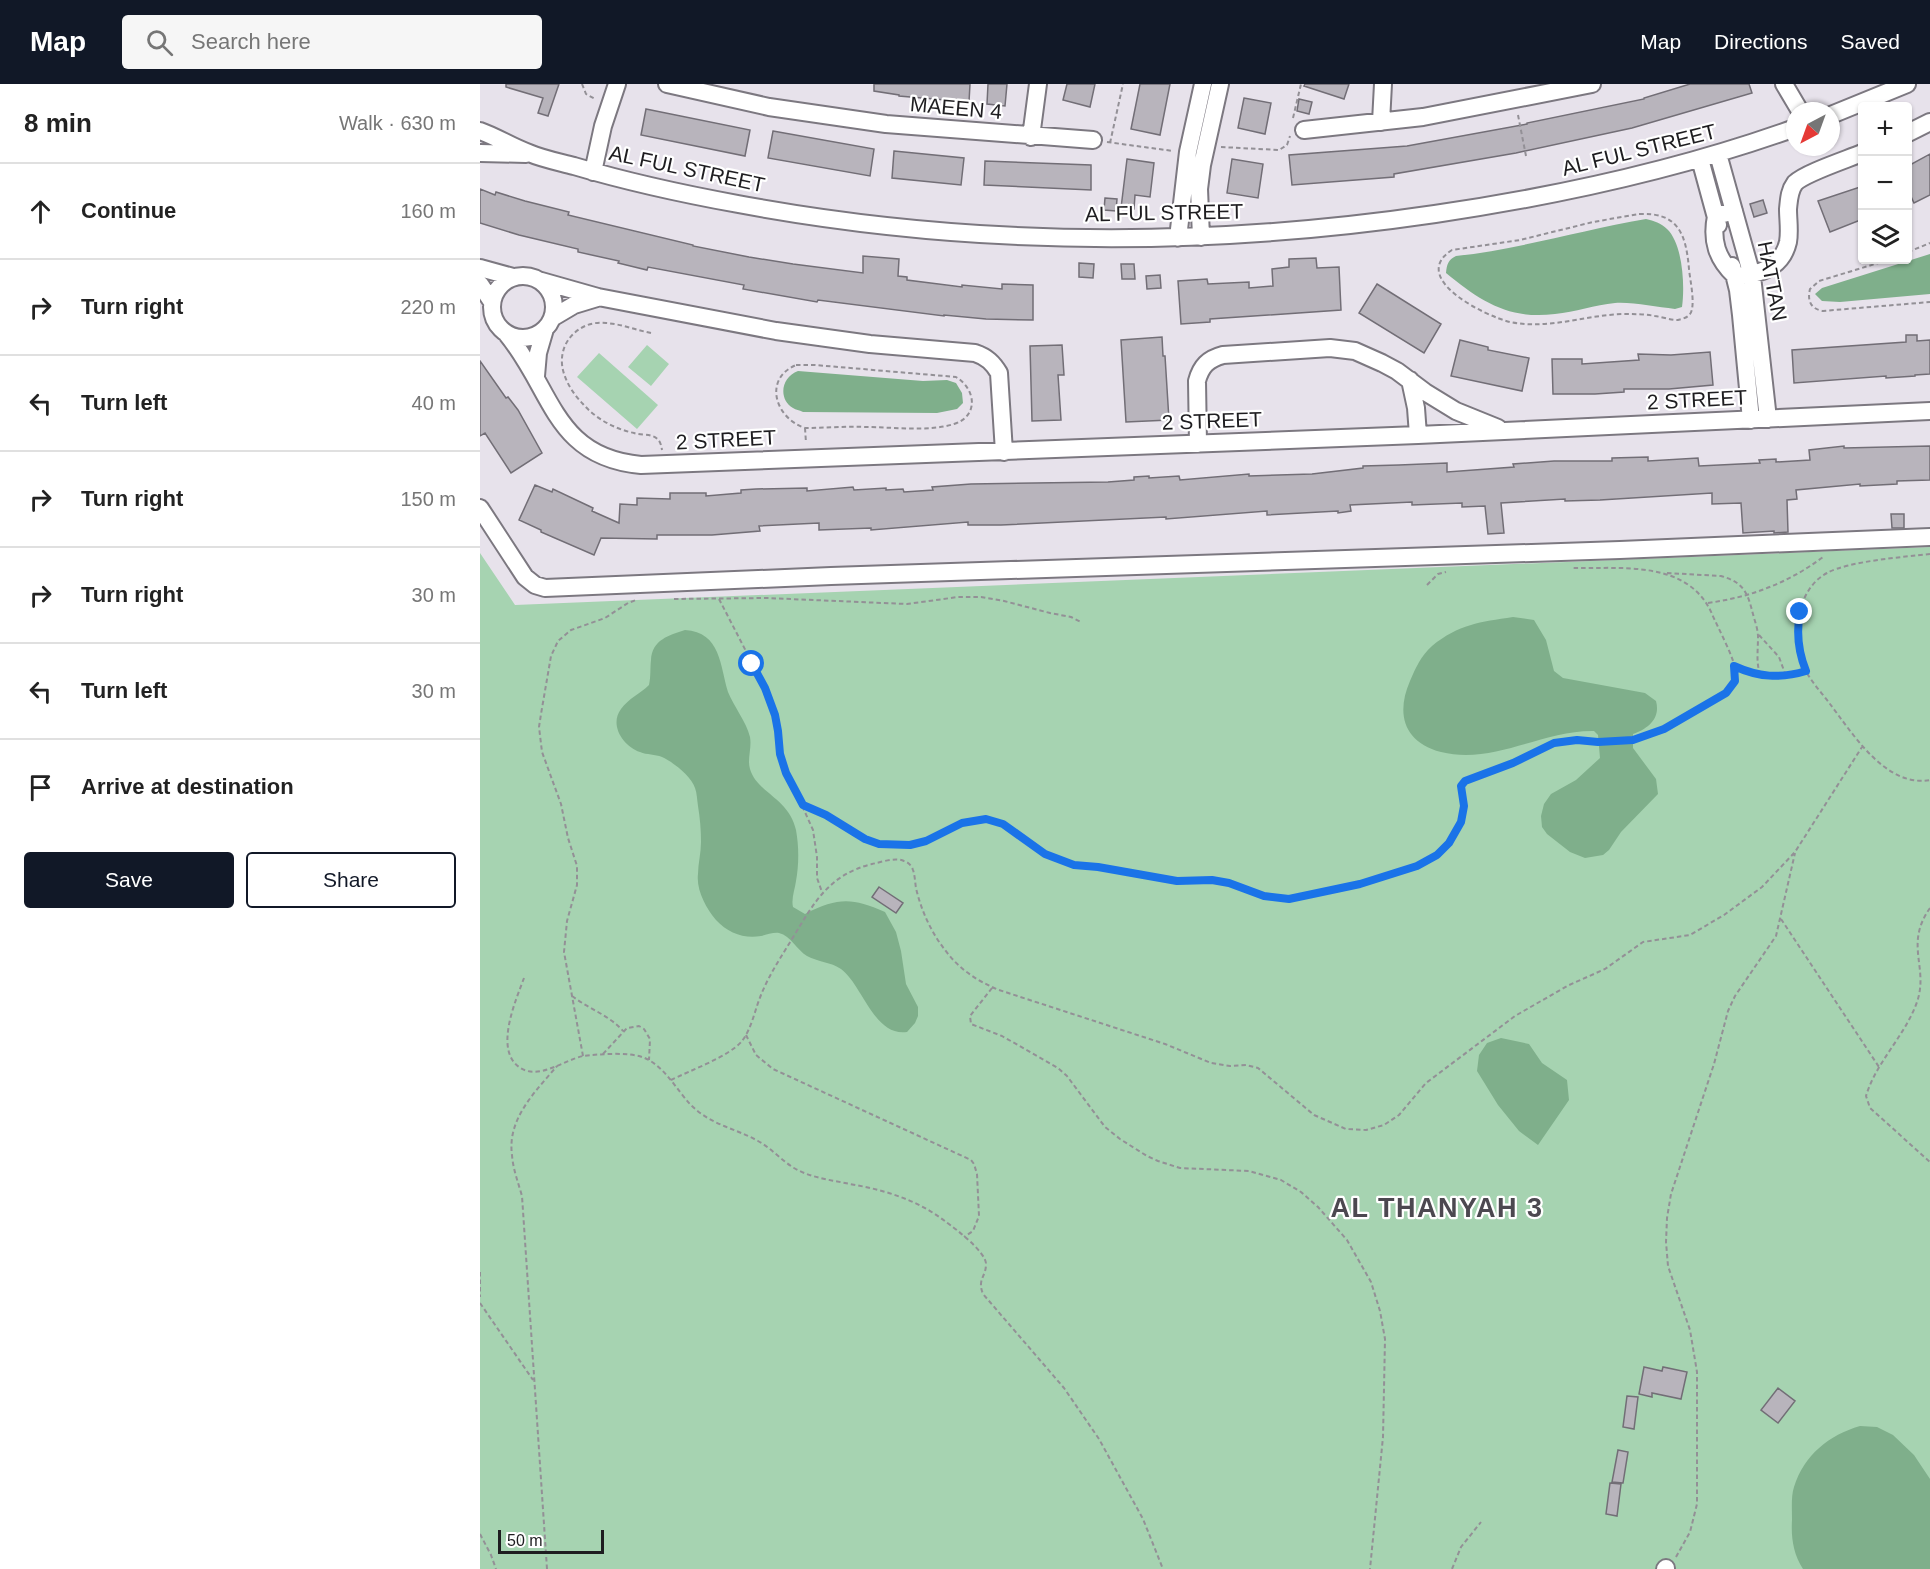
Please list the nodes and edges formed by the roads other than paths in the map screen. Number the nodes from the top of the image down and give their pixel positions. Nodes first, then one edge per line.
1 (617, 84) edge
2 (667, 84) edge
3 (1038, 84) edge
4 (1203, 84) edge
5 (1220, 84) edge
6 (1383, 84) edge
7 (1592, 84) edge
8 (1784, 84) edge
9 (1907, 84) edge
10 (736, 91) edge
11 (1795, 102) edge
12 (1840, 112) edge
13 (1381, 122) junction
14 (1930, 122) edge
15 (1296, 127) road end
16 (480, 131) edge
17 (1786, 131) edge
18 (1912, 131) edge
19 (1031, 137) junction
20 (1093, 140) road end
21 (480, 153) edge
22 (530, 154) junction
23 (1718, 154) junction
24 (1858, 155) edge
25 (1700, 159) junction
26 (593, 172) junction
27 (1734, 211) junction
28 (1716, 216) junction
29 (1201, 237) junction
30 (1178, 238) junction
31 (480, 268) edge
32 (1735, 276) junction
33 (1752, 276) junction
34 (513, 277) junction
35 (538, 280) junction
36 (480, 284) edge
37 (598, 297) junction
38 (492, 302) junction
39 (549, 323) junction
40 (506, 333) junction
41 (536, 377) junction
42 (1410, 380) junction
43 (1930, 411) edge
44 (1759, 420) junction
45 (1508, 431) junction
46 (1418, 435) junction
47 (1198, 444) junction
48 (1004, 452) junction
49 (480, 508) edge
50 (1930, 537) edge

1 - 26 street
2 - 10 street, MAEEN 4
3 - 19 street
4 - 30 street
5 - 29 street
6 - 13 street
7 - 13 street
8 - 11 street
9 - 12 street
10 - 19 street, MAEEN 4
13 - 15 street
14 - 18 street
16 - 22 street, AL FUL STREET
17 - 23 street, AL FUL STREET
19 - 20 street, MAEEN 4
21 - 22 street, AL FUL STREET
22 - 26 street, AL FUL STREET
23 - 25 street, AL FUL STREET
23 - 27 street, HATTAN
24 - 33 street
25 - 28 street
25 - 29 street, AL FUL STREET
26 - 30 street, AL FUL STREET
27 - 28 street
27 - 33 street, HATTAN
28 - 32 street
29 - 30 street, AL FUL STREET
31 - 34 street
32 - 33 street
32 - 44 street
33 - 44 street, HATTAN
34 - 35 street
34 - 38 street
35 - 37 street
35 - 39 street
36 - 38 street, 2 STREET
37 - 39 street
37 - 48 street
38 - 40 street, 2 STREET
39 - 40 street
39 - 41 street
40 - 41 street, 2 STREET
41 - 48 street, 2 STREET
42 - 45 street
42 - 46 street
42 - 47 street
43 - 44 street, 2 STREET
44 - 45 street, 2 STREET
45 - 46 street, 2 STREET
46 - 47 street, 2 STREET
47 - 48 street, 2 STREET
49 - 50 street

